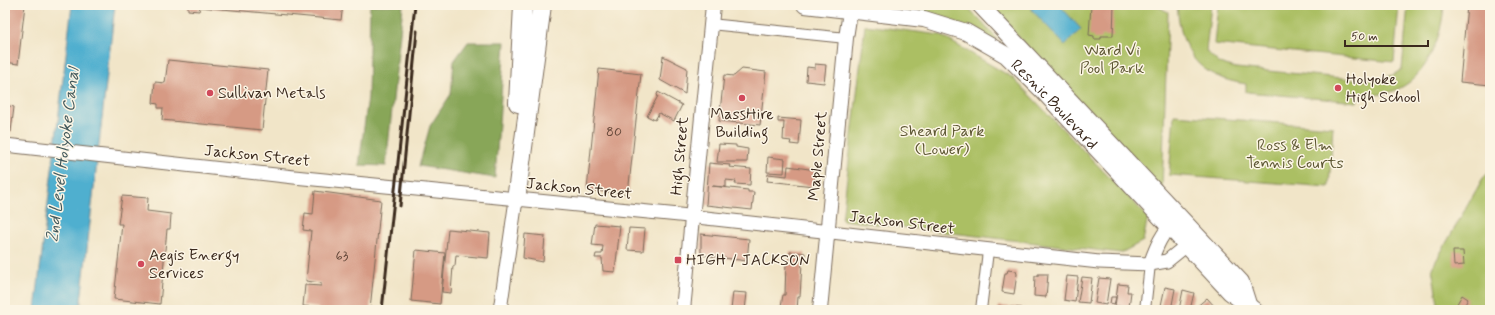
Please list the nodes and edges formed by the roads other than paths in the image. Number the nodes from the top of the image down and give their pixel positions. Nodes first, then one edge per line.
1 (523, 5) edge
2 (542, 5) edge
3 (713, 5) edge
4 (805, 5) edge
5 (980, 5) edge
6 (851, 8) edge
7 (710, 24) junction
8 (846, 38) junction
9 (5, 145) edge
10 (516, 200) junction
11 (692, 217) junction
12 (1174, 221) junction
13 (828, 232) junction
14 (1192, 241) junction
15 (988, 251) junction
16 (1150, 264) junction
17 (1251, 307) edge
18 (500, 310) edge
19 (683, 310) edge
20 (820, 310) edge
21 (981, 310) edge
22 (1145, 310) edge

1 - 10 highway
2 - 10 highway
3 - 7 main road, High Street
4 - 6 main road, Resnic Boulevard
5 - 12 main road, Resnic Boulevard
6 - 8 main road, Maple Street
6 - 12 main road, Resnic Boulevard
7 - 8 street
7 - 11 main road, High Street
8 - 13 main road, Maple Street
9 - 10 street, Jackson Street
10 - 11 street, Jackson Street
10 - 18 street
11 - 13 street, Jackson Street
11 - 19 main road, High Street
12 - 14 main road, Resnic Boulevard
12 - 16 street
13 - 15 street, Jackson Street
13 - 20 main road, Maple Street
14 - 16 street, Jackson Street
14 - 17 main road, Resnic Boulevard
15 - 16 street, Jackson Street
15 - 21 street
16 - 22 street

